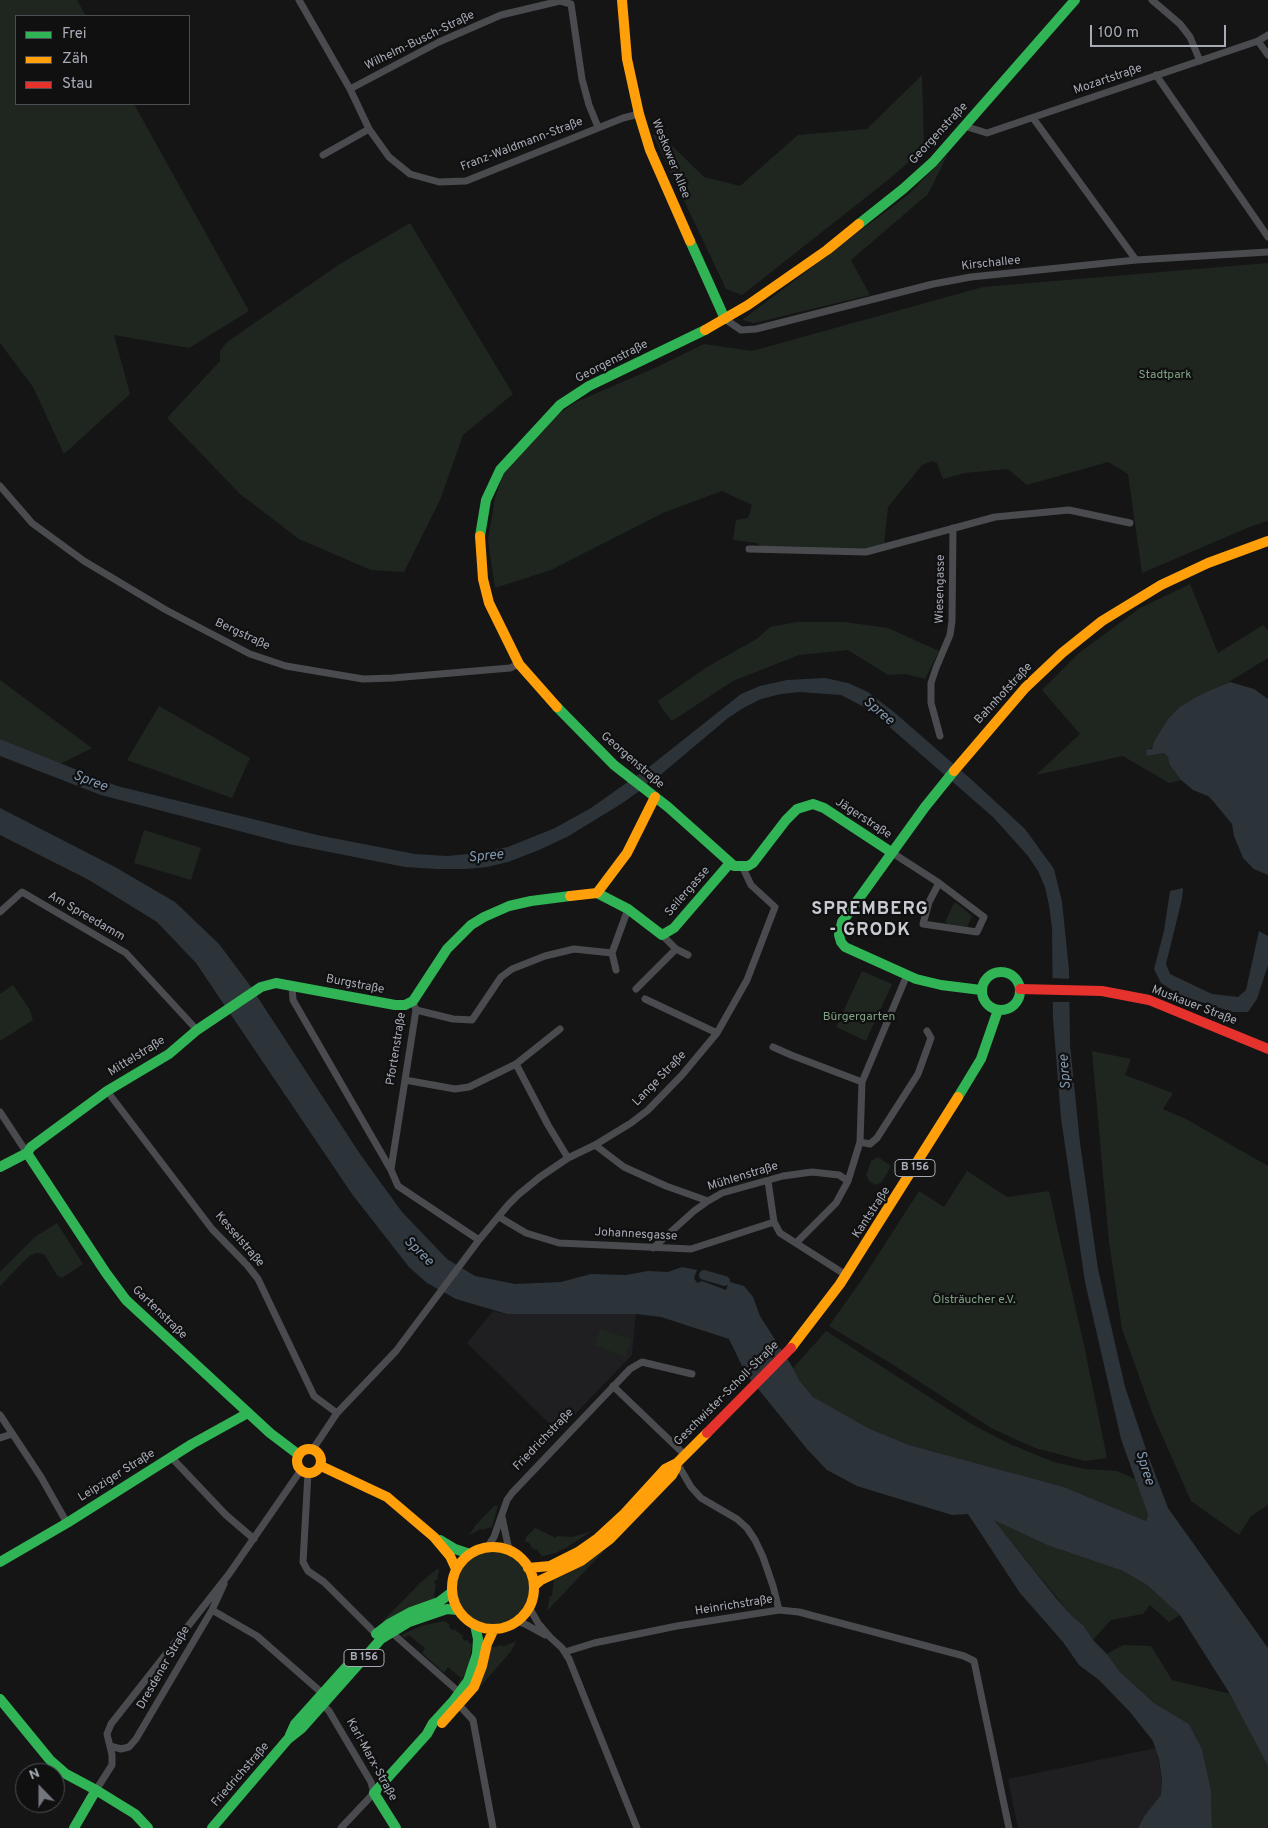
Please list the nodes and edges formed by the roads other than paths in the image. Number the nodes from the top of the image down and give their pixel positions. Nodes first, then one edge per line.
1 (299, 0) edge
2 (622, 0) edge
3 (1075, 0) edge
4 (1152, 0) edge
5 (560, 1) edge
6 (571, 2) edge
7 (1268, 35) edge
8 (1258, 41) junction
9 (1268, 55) edge
10 (1200, 61) junction
11 (1156, 76) junction
12 (350, 89) junction
13 (639, 114) junction
14 (1033, 118) junction
15 (964, 126) junction
16 (598, 128) junction
17 (369, 129) junction
18 (323, 156) dead end
19 (1268, 237) edge
20 (1268, 252) edge
21 (1136, 260) junction
22 (725, 319) junction
23 (0, 486) edge
24 (1130, 523) dead end
25 (953, 528) junction
26 (1268, 541) edge
27 (749, 549) dead end
28 (519, 664) junction
29 (940, 736) dead end
30 (652, 795) junction
31 (891, 852) junction
32 (736, 866) junction
33 (939, 882) junction
34 (597, 893) junction
35 (628, 909) junction
36 (0, 912) edge
37 (662, 935) junction
38 (676, 949) junction
39 (612, 953) junction
40 (688, 955) dead end
41 (616, 970) dead end
42 (907, 975) junction
43 (292, 986) junction
44 (636, 989) dead end
45 (1020, 989) junction
46 (981, 990) junction
47 (645, 999) dead end
48 (414, 1006) junction
49 (998, 1010) junction
50 (560, 1029) dead end
51 (197, 1030) junction
52 (927, 1031) dead end
53 (717, 1033) junction
54 (773, 1047) dead end
55 (1268, 1049) edge
56 (516, 1064) junction
57 (404, 1080) junction
58 (862, 1082) junction
59 (107, 1091) junction
60 (0, 1112) edge
61 (860, 1142) junction
62 (594, 1145) junction
63 (27, 1153) junction
64 (568, 1158) junction
65 (0, 1167) edge
66 (391, 1170) junction
67 (768, 1180) junction
68 (848, 1182) junction
69 (708, 1201) junction
70 (499, 1217) junction
71 (774, 1222) junction
72 (479, 1240) junction
73 (796, 1243) junction
74 (653, 1248) junction
75 (846, 1275) junction
76 (796, 1342) joint
77 (692, 1374) dead end
78 (613, 1386) junction
79 (248, 1413) junction
80 (337, 1413) junction
81 (0, 1415) edge
82 (12, 1434) junction
83 (0, 1438) edge
84 (313, 1450) junction
85 (299, 1456) junction
86 (171, 1458) junction
87 (679, 1461) junction
88 (321, 1466) junction
89 (305, 1472) junction
90 (502, 1516) junction
91 (67, 1523) junction
92 (434, 1538) junction
93 (254, 1539) junction
94 (487, 1548) junction
95 (509, 1550) junction
96 (470, 1554) junction
97 (0, 1562) edge
98 (528, 1568) junction
99 (456, 1569) junction
100 (223, 1581) junction
101 (534, 1586) junction
102 (452, 1592) junction
103 (529, 1607) junction
104 (212, 1610) junction
105 (458, 1610) junction
106 (779, 1610) junction
107 (516, 1621) junction
108 (475, 1625) junction
109 (494, 1629) junction
110 (390, 1632) junction
111 (376, 1634) junction
112 (550, 1638) junction
113 (565, 1652) junction
114 (322, 1693) junction
115 (460, 1693) junction
116 (0, 1699) edge
117 (323, 1705) junction
118 (459, 1705) junction
119 (427, 1734) junction
120 (288, 1738) junction
121 (110, 1746) junction
122 (96, 1790) junction
123 (374, 1793) junction
124 (74, 1828) edge
125 (148, 1828) edge
126 (212, 1828) edge
127 (341, 1828) edge
128 (396, 1828) edge
129 (494, 1828) edge
130 (637, 1828) edge
131 (1009, 1828) edge

1 - 12 street, Franz-Waldmann-Straße
2 - 13 main road, Weskower Allee
3 - 15 main road, Georgenstraße
4 - 10 street
5 - 6 street
5 - 12 street, Wilhelm-Busch-Straße
6 - 16 street
7 - 8 street, Mozartstraße
8 - 9 street
8 - 10 street, Mozartstraße
10 - 11 street, Mozartstraße
11 - 14 street, Mozartstraße
11 - 19 street
12 - 17 street, Franz-Waldmann-Straße
13 - 16 street, Franz-Waldmann-Straße
13 - 22 main road, Weskower Allee
14 - 15 street, Mozartstraße
14 - 21 street
15 - 22 main road, Georgenstraße
16 - 17 street, Franz-Waldmann-Straße
17 - 18 street
20 - 21 street, Kirschallee
21 - 22 street, Kirschallee
22 - 28 main road, Georgenstraße
23 - 28 street, Bergstraße
24 - 25 street
25 - 27 street
25 - 29 street, Wiesengasse
26 - 31 main road, Bahnhofstraße
28 - 30 main road, Georgenstraße
30 - 32 main road, Georgenstraße
30 - 34 main road
31 - 32 main road, Jägerstraße
31 - 33 street, Jägerstraße
31 - 42 main road, Bahnhofstraße
32 - 37 main road, Seilergasse
32 - 53 street, Lange Straße
33 - 33 street, Jägerstraße
34 - 35 main road
34 - 48 main road, Pfortenstraße
35 - 37 main road
35 - 39 street
36 - 51 street, Am Spreedamm
37 - 38 street
38 - 40 street
38 - 44 street
39 - 41 street
39 - 48 street, Burgstraße
42 - 46 main road
42 - 58 street
43 - 48 main road, Burgstraße
43 - 51 main road, Mittelstraße
43 - 66 street
45 - 46 main road
45 - 49 main road
45 - 55 main road, Muskauer Straße
46 - 49 main road
47 - 53 street
48 - 57 street, Pfortenstraße
49 - 75 main road, Kantstraße / B 156
50 - 56 street
51 - 59 main road, Mittelstraße
52 - 61 street
53 - 62 street, Lange Straße
54 - 58 street
56 - 57 street
56 - 64 street
57 - 66 street, Pfortenstraße
58 - 61 street
59 - 63 main road, Mittelstraße
59 - 80 street, Kesselstraße
60 - 63 street, Gartenstraße
61 - 68 street
62 - 64 street, Lange Straße
62 - 69 street, Mühlenstraße
63 - 65 main road, Mittelstraße
63 - 79 main road, Gartenstraße
64 - 70 street, Lange Straße
66 - 72 street
67 - 68 street, Mühlenstraße
67 - 69 street, Mühlenstraße
67 - 71 street
68 - 73 street
69 - 74 street
70 - 72 street, Lange Straße
70 - 74 street, Johannesgasse
71 - 73 street
71 - 74 street, Johannesgasse
72 - 80 street, Lange Straße
73 - 75 street
75 - 76 main road, Kantstraße / B 156
76 - 87 main road, Geschwister-Scholl-Straße / B 156
77 - 78 street, Friedrichstraße
78 - 87 street
78 - 90 street, Friedrichstraße
79 - 85 main road, Gartenstraße
79 - 86 main road, Leipziger Straße
80 - 84 street
81 - 82 street
82 - 83 street
82 - 91 street
84 - 85 main road
84 - 88 main road
85 - 89 main road
86 - 91 main road, Leipziger Straße
86 - 93 street
87 - 98 main road, Geschwister-Scholl-Straße / B 156
87 - 101 main road, Geschwister-Scholl-Straße / B 156
87 - 106 street
88 - 89 main road, Dresdener Straße
88 - 92 main road
89 - 93 street, Dresdener Straße
89 - 111 street
90 - 94 street, Friedrichstraße
90 - 95 street
91 - 97 main road, Leipziger Straße
92 - 96 main road
92 - 99 main road
93 - 100 street, Dresdener Straße
94 - 95 main road
94 - 96 main road
95 - 98 main road
96 - 99 main road
98 - 101 main road
99 - 102 main road
100 - 104 street, Dresdener Straße
100 - 121 street, Dresdener Straße
101 - 103 main road
102 - 105 main road
102 - 111 main road, Friedrichstraße / B 156
103 - 107 main road
103 - 112 street
104 - 114 street
104 - 121 street, Dresdener Straße
105 - 108 main road
105 - 110 main road, Friedrichstraße / B 156
106 - 113 street, Heinrichstraße
106 - 131 street, Heinrichstraße
107 - 109 main road
107 - 112 street
108 - 109 main road
108 - 115 main road
109 - 118 main road
110 - 115 street
110 - 117 main road, Friedrichstraße / B 156
111 - 114 main road, Friedrichstraße / B 156
112 - 113 street
113 - 130 street
114 - 120 main road, Friedrichstraße / B 156
115 - 119 main road
116 - 122 main road
117 - 120 main road, Friedrichstraße / B 156
117 - 123 street, Karl-Marx-Straße
118 - 119 main road
118 - 129 street
119 - 123 main road
120 - 126 main road, Friedrichstraße / B 156
121 - 122 street, Dresdener Straße
122 - 124 main road, Dresdener Straße
122 - 125 main road
123 - 127 street
123 - 128 main road, Karl-Marx-Straße

